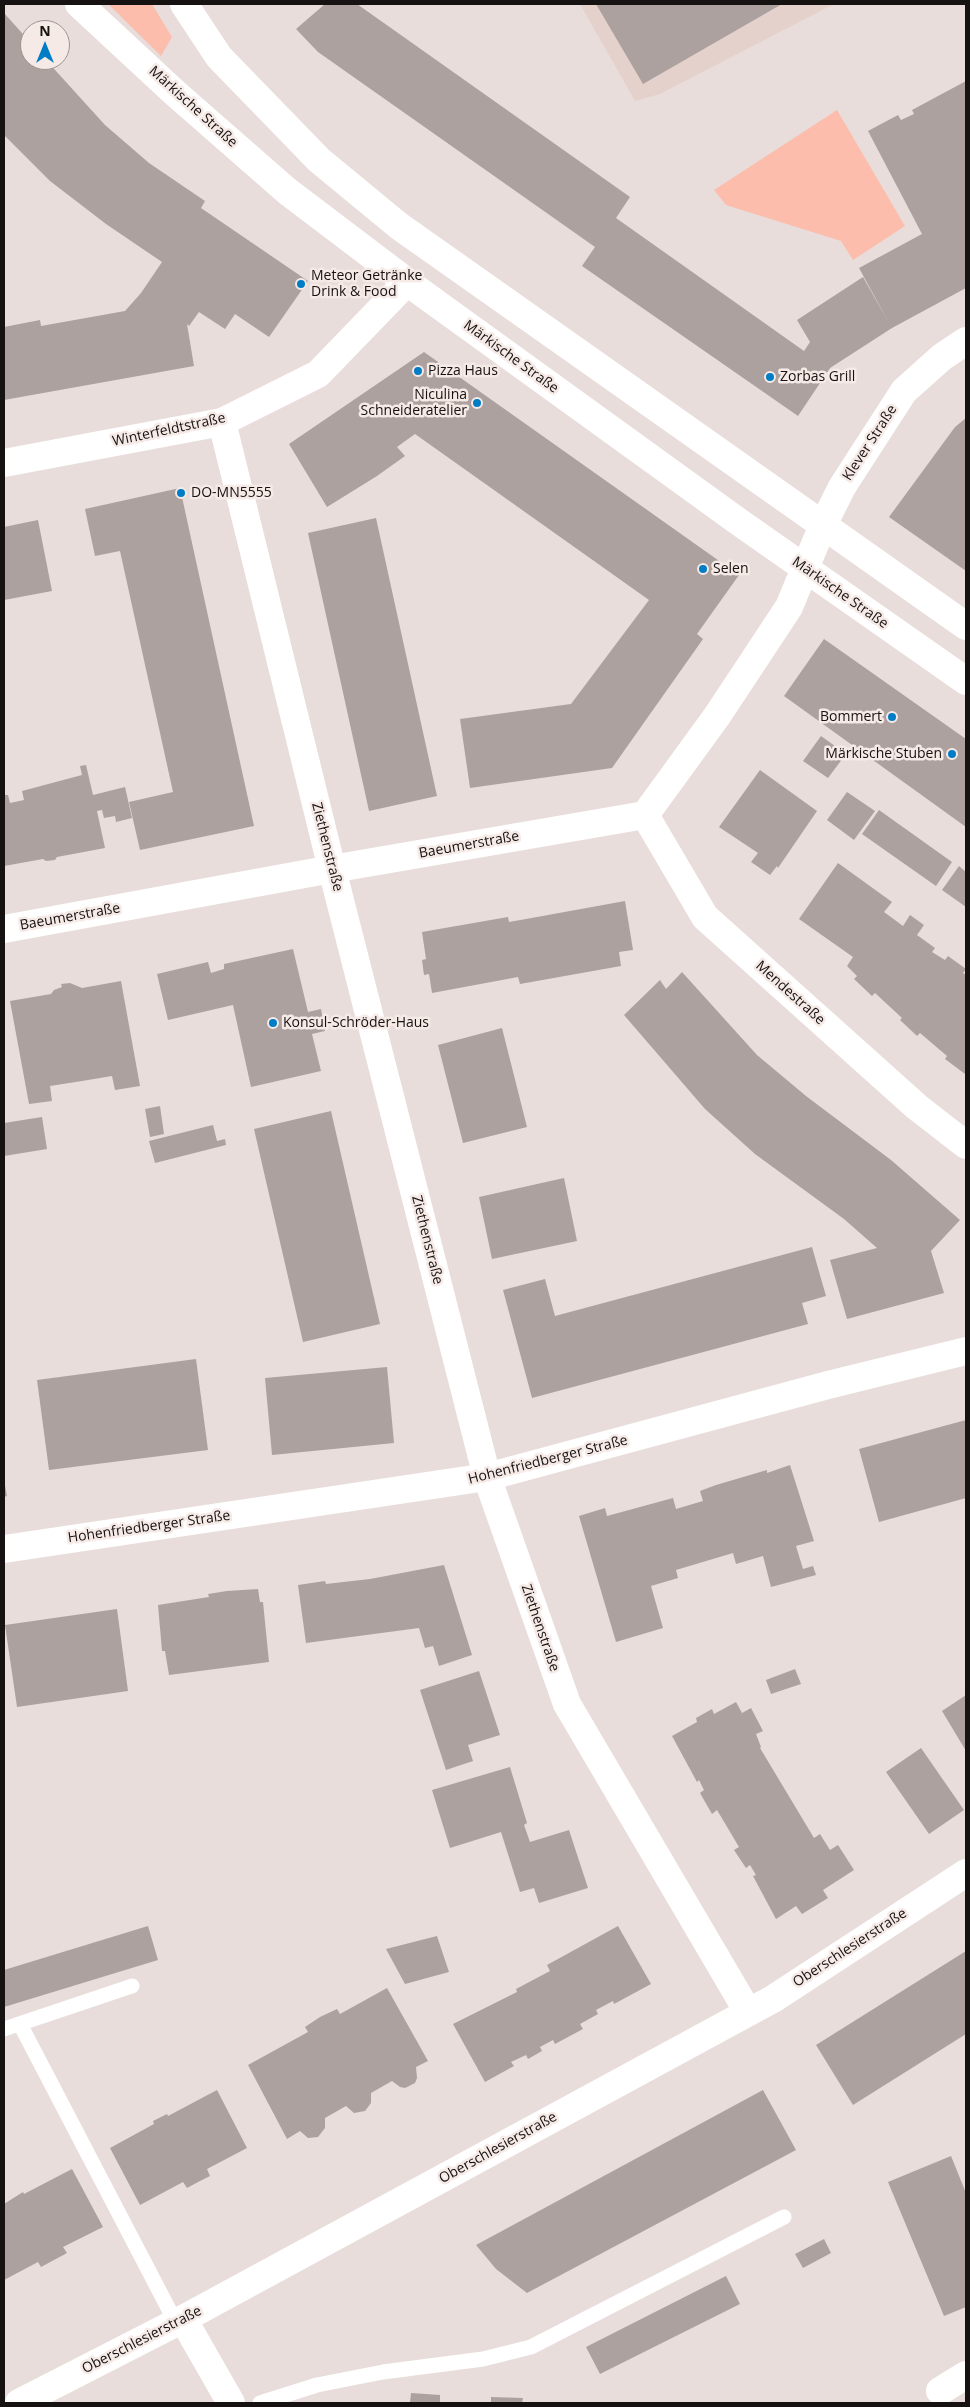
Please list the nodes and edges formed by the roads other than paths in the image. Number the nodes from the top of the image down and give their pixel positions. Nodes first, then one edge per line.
1 (79, 4) edge
2 (184, 4) edge
3 (407, 282) junction
4 (966, 341) edge
5 (222, 422) junction
6 (4, 463) edge
7 (823, 526) junction
8 (805, 569) junction
9 (966, 626) edge
10 (966, 681) edge
11 (645, 815) junction
12 (332, 869) junction
13 (4, 929) edge
14 (966, 1144) edge
15 (966, 1351) edge
16 (487, 1477) junction
17 (4, 1549) edge
18 (966, 1873) edge
19 (132, 1986) dead end
20 (748, 2012) junction
21 (20, 2024) junction
22 (4, 2029) edge
23 (784, 2217) dead end
24 (179, 2321) junction
25 (966, 2375) edge
26 (940, 2390) dead end
27 (19, 2403) edge
28 (232, 2403) edge
29 (260, 2403) edge

1 - 3 street, Märkische Straße
2 - 7 street
3 - 5 street, Winterfeldtstraße
3 - 8 street, Märkische Straße
4 - 7 street, Klever Straße
5 - 6 street, Winterfeldtstraße
5 - 12 street, Ziethenstraße
7 - 8 street, Klever Straße
7 - 9 street
8 - 10 street, Märkische Straße
8 - 11 street
11 - 12 street, Baeumerstraße
11 - 14 street, Mendestraße
12 - 13 street, Baeumerstraße
12 - 16 street, Ziethenstraße
15 - 16 street, Hohenfriedberger Straße
16 - 17 street, Hohenfriedberger Straße
16 - 20 street, Ziethenstraße
18 - 20 street, Oberschlesierstraße
19 - 21 lane
20 - 24 street, Oberschlesierstraße
21 - 22 lane
21 - 24 lane
23 - 29 lane
24 - 27 street, Oberschlesierstraße
24 - 28 street
25 - 26 street

